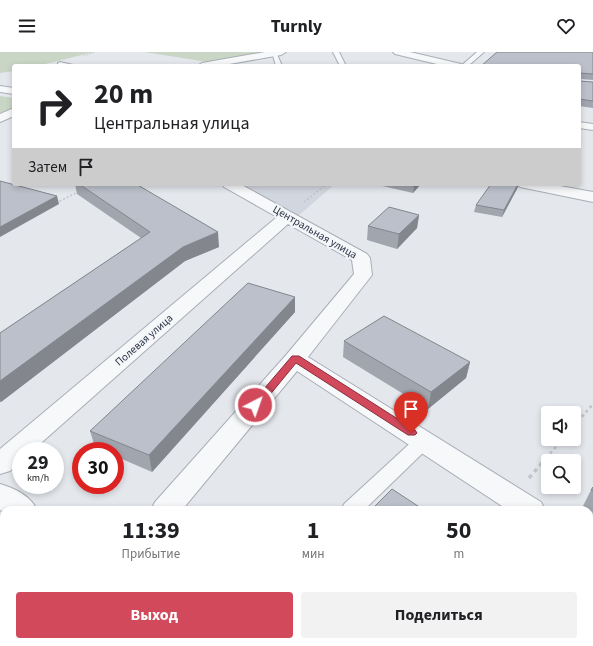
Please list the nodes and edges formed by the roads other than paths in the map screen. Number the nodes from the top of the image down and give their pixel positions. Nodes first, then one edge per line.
1 (336, 52) edge
2 (398, 52) edge
3 (481, 52) edge
4 (278, 53) edge
5 (214, 64) edge
6 (279, 64) edge
7 (342, 64) edge
8 (449, 64) edge
9 (466, 64) edge
10 (0, 89) edge
11 (12, 91) edge
12 (12, 113) edge
13 (0, 118) edge
14 (581, 125) edge
15 (593, 127) edge
16 (233, 186) edge
17 (535, 186) edge
18 (593, 197) edge
19 (288, 216) junction
20 (295, 358) junction
21 (424, 441) junction
22 (0, 464) edge
23 (0, 495) edge
24 (17, 506) edge
25 (167, 506) edge
26 (354, 506) edge
27 (525, 506) edge

1 - 7 lane
2 - 8 street
3 - 9 lane
4 - 5 street
4 - 6 lane
10 - 11 street
12 - 13 street
14 - 15 lane
16 - 19 street, Центральная улица
17 - 18 street
19 - 20 street, Центральная улица
19 - 22 street, Полевая улица
20 - 21 street
20 - 25 street
21 - 26 lane
21 - 27 street
23 - 24 street

